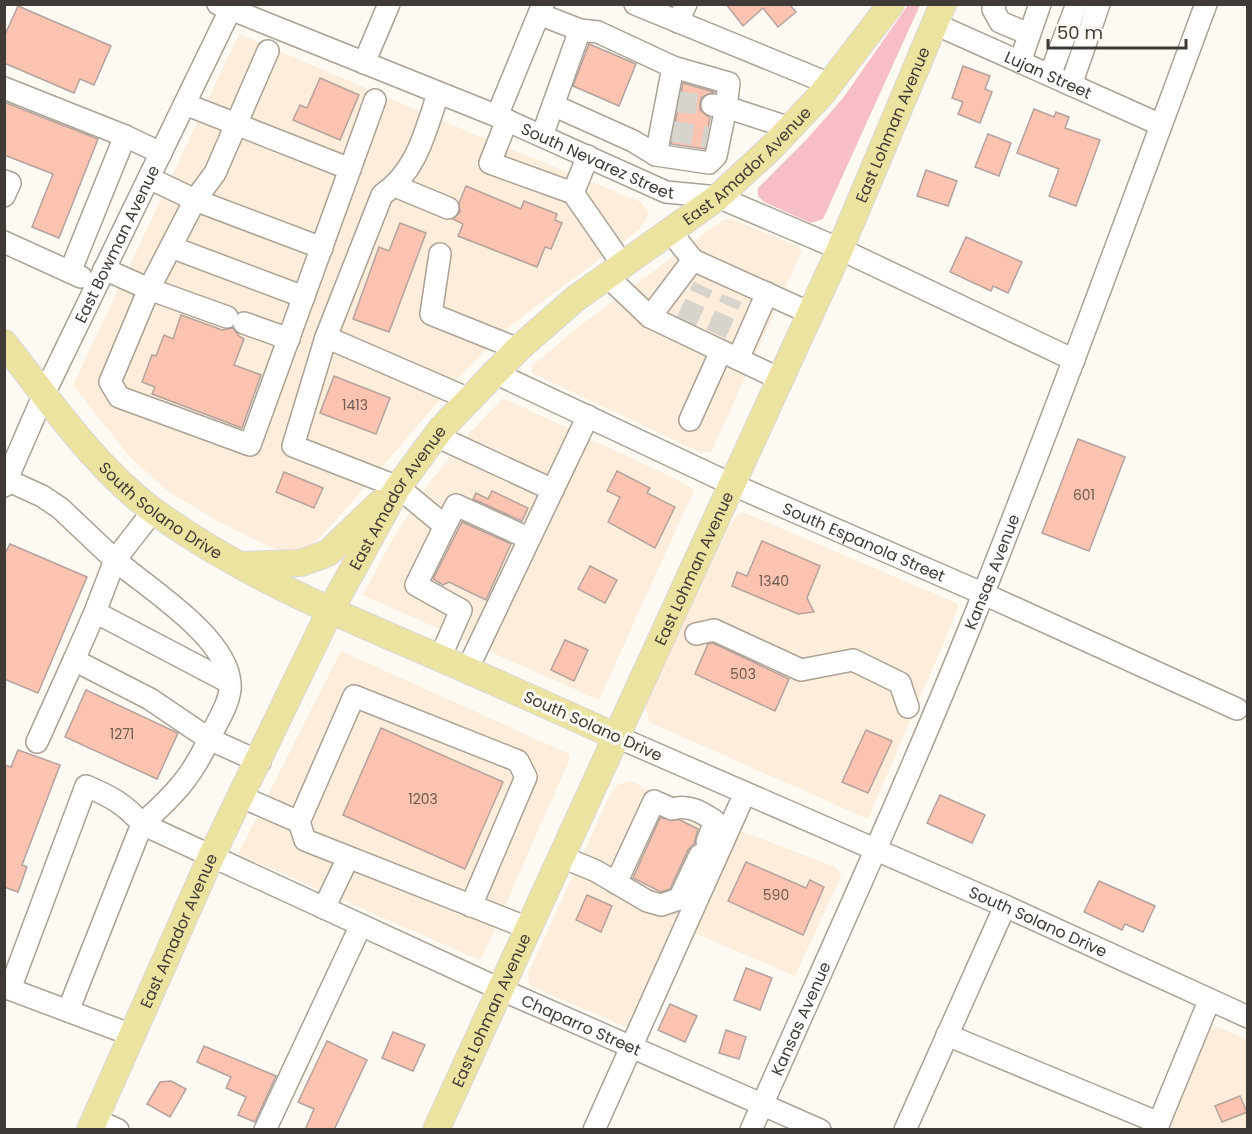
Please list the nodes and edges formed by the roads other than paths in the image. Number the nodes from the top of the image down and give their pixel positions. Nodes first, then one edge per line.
1 (389, 4) edge
2 (635, 4) edge
3 (891, 4) edge
4 (995, 4) edge
5 (1040, 4) edge
6 (1077, 4) edge
7 (1099, 4) edge
8 (1206, 4) edge
9 (227, 6) edge
10 (541, 9) edge
11 (682, 13) edge
12 (939, 14) edge
13 (580, 30) junction
14 (1029, 34) junction
15 (268, 51) dead end
16 (1020, 62) junction
17 (364, 63) junction
18 (673, 68) junction
19 (1050, 75) junction
20 (830, 84) junction
21 (1071, 85) junction
22 (4, 88) edge
23 (438, 94) junction
24 (375, 100) dead end
25 (185, 104) junction
26 (555, 106) junction
27 (719, 106) junction
28 (502, 118) junction
29 (236, 125) junction
30 (1161, 125) junction
31 (790, 128) junction
32 (125, 136) junction
33 (542, 136) junction
34 (633, 141) junction
35 (161, 153) junction
36 (656, 155) junction
37 (588, 156) junction
38 (350, 169) junction
39 (623, 172) junction
40 (149, 178) junction
41 (4, 181) edge
42 (395, 186) junction
43 (573, 193) junction
44 (4, 196) edge
45 (718, 197) junction
46 (195, 200) junction
47 (448, 208) dead end
48 (670, 231) junction
49 (4, 242) edge
50 (171, 247) junction
51 (322, 248) junction
52 (840, 249) junction
53 (440, 254) dead end
54 (615, 271) junction
55 (70, 272) junction
56 (703, 272) junction
57 (101, 277) junction
58 (149, 289) junction
59 (767, 293) junction
60 (304, 297) junction
61 (810, 313) junction
62 (650, 317) junction
63 (326, 337) junction
64 (289, 339) junction
65 (4, 343) edge
66 (721, 347) junction
67 (518, 349) junction
68 (1074, 360) junction
69 (493, 372) junction
70 (780, 379) junction
71 (44, 394) junction
72 (469, 399) junction
73 (588, 416) junction
74 (690, 420) dead end
75 (436, 436) junction
76 (6, 483) edge
77 (731, 484) junction
78 (398, 487) junction
79 (553, 490) junction
80 (153, 511) junction
81 (445, 526) junction
82 (528, 538) junction
83 (115, 560) junction
84 (235, 566) junction
85 (984, 594) junction
86 (330, 611) junction
87 (95, 612) junction
88 (696, 634) dead end
89 (440, 658) junction
90 (74, 660) junction
91 (467, 670) junction
92 (230, 683) junction
93 (908, 707) dead end
94 (1237, 709) dead end
95 (615, 736) junction
96 (209, 739) junction
97 (37, 742) dead end
98 (260, 762) junction
99 (714, 779) junction
100 (745, 793) junction
101 (242, 797) junction
102 (708, 816) junction
103 (299, 822) junction
104 (142, 824) junction
105 (874, 850) junction
106 (560, 856) junction
107 (212, 857) junction
108 (348, 858) junction
109 (616, 883) junction
110 (471, 906) junction
111 (1005, 906) junction
112 (324, 908) junction
113 (361, 925) junction
114 (528, 928) junction
115 (7, 988) edge
116 (502, 990) junction
117 (1209, 1001) junction
118 (68, 1011) junction
119 (1248, 1017) edge
120 (132, 1035) junction
121 (947, 1035) junction
122 (632, 1048) junction
123 (762, 1105) junction
124 (92, 1124) edge
125 (1157, 1126) edge
126 (118, 1130) edge
127 (265, 1130) edge
128 (436, 1130) edge
129 (594, 1130) edge
130 (751, 1130) edge
131 (820, 1130) edge
132 (905, 1130) edge

1 - 17 street
2 - 11 street
3 - 20 main road, East Amador Avenue
4 - 14 street
5 - 14 street
6 - 19 street
7 - 21 street
8 - 30 street, Kansas Avenue
9 - 17 street, South Nevarez Street
9 - 25 street, East Bowman Avenue
10 - 13 street
10 - 28 street
11 - 20 street
12 - 16 street, Lujan Street
12 - 52 main road, East Lohman Avenue
13 - 18 street
13 - 26 street
14 - 16 street
15 - 29 street
16 - 19 street, Lujan Street
17 - 23 street, South Nevarez Street
18 - 27 street
18 - 36 street
19 - 21 street, Lujan Street
20 - 31 main road, East Amador Avenue
21 - 30 street, Lujan Street
22 - 32 street
23 - 28 street, South Nevarez Street
23 - 42 street
24 - 38 street
25 - 29 street
25 - 35 street, East Bowman Avenue
26 - 33 street
26 - 34 street
27 - 31 street
27 - 36 street
28 - 33 street, South Nevarez Street
28 - 43 street
29 - 38 street
29 - 46 street
30 - 68 street, Kansas Avenue
31 - 45 main road, East Amador Avenue
32 - 35 street
32 - 55 street
33 - 37 street, South Nevarez Street
34 - 36 street
34 - 39 street
35 - 40 street, East Bowman Avenue
37 - 39 street, South Nevarez Street
37 - 43 street
38 - 51 street
39 - 45 street, South Nevarez Street
40 - 46 street
40 - 57 street, East Bowman Avenue
41 - 44 street
42 - 47 street
42 - 63 street
43 - 54 street
45 - 48 main road, East Amador Avenue
45 - 52 street, South Nevarez Street
46 - 50 street
46 - 51 street
48 - 54 main road, East Amador Avenue
48 - 56 street
49 - 55 street
50 - 58 street
50 - 60 street
51 - 60 street
52 - 61 main road, East Lohman Avenue
52 - 68 street, South Nevarez Street
53 - 67 street
54 - 62 street
54 - 67 main road, East Amador Avenue
55 - 57 street
56 - 59 street
56 - 62 street
57 - 58 street
57 - 71 street, East Bowman Avenue
58 - 64 street
58 - 64 street
59 - 61 street
59 - 66 street
60 - 64 street
61 - 70 main road, East Lohman Avenue
62 - 66 street
63 - 72 street
63 - 78 street
65 - 71 main road, South Solano Drive
66 - 70 street
66 - 74 street
67 - 69 main road, East Amador Avenue
68 - 85 street, Kansas Avenue
69 - 72 main road, East Amador Avenue
69 - 73 street, South Espanola Street
70 - 77 main road, East Lohman Avenue
71 - 76 street, East Bowman Avenue
71 - 80 main road, South Solano Drive
72 - 75 main road, East Amador Avenue
73 - 77 street, South Espanola Street
73 - 79 street
75 - 78 main road, East Amador Avenue
75 - 79 street
76 - 83 street
77 - 85 street, South Espanola Street
77 - 95 main road, East Lohman Avenue
78 - 81 street
78 - 84 main road
78 - 86 main road, East Amador Avenue
79 - 82 street
80 - 83 street
80 - 84 main road, South Solano Drive
81 - 82 street
81 - 89 street
82 - 91 street
83 - 87 street
83 - 92 street
84 - 86 main road, South Solano Drive
85 - 94 street, South Espanola Street
85 - 105 street, Kansas Avenue
86 - 89 main road, South Solano Drive
86 - 98 main road, East Amador Avenue
87 - 90 street
87 - 92 street
88 - 93 street
89 - 91 main road, South Solano Drive
90 - 96 street
90 - 97 street
91 - 95 main road, South Solano Drive
92 - 96 street
95 - 99 street, South Solano Drive
95 - 106 main road, East Lohman Avenue
96 - 98 street
96 - 104 street
98 - 101 main road, East Amador Avenue
99 - 100 street, South Solano Drive
99 - 102 street
100 - 105 street, South Solano Drive
100 - 122 street
101 - 103 street
101 - 107 main road, East Amador Avenue
102 - 109 street
102 - 109 street
103 - 108 street
103 - 110 street
104 - 107 street, Chaparro Street
104 - 115 street
104 - 118 street
105 - 111 street, South Solano Drive
105 - 123 street, Kansas Avenue
106 - 109 street
106 - 114 main road, East Lohman Avenue
107 - 112 street, Chaparro Street
107 - 120 main road, East Amador Avenue
108 - 110 street
108 - 112 street
110 - 114 street
111 - 117 street, South Solano Drive
111 - 121 street
112 - 113 street, Chaparro Street
113 - 116 street, Chaparro Street
113 - 127 street
114 - 116 main road, East Lohman Avenue
115 - 118 street
116 - 122 street, Chaparro Street
116 - 128 main road, East Lohman Avenue
117 - 119 street, South Solano Drive
117 - 125 street
118 - 120 street
120 - 124 main road, East Amador Avenue
121 - 125 street
121 - 132 street
122 - 123 street, Chaparro Street
122 - 129 street
123 - 130 street, Kansas Avenue
123 - 131 street, Chaparro Street
124 - 126 street

